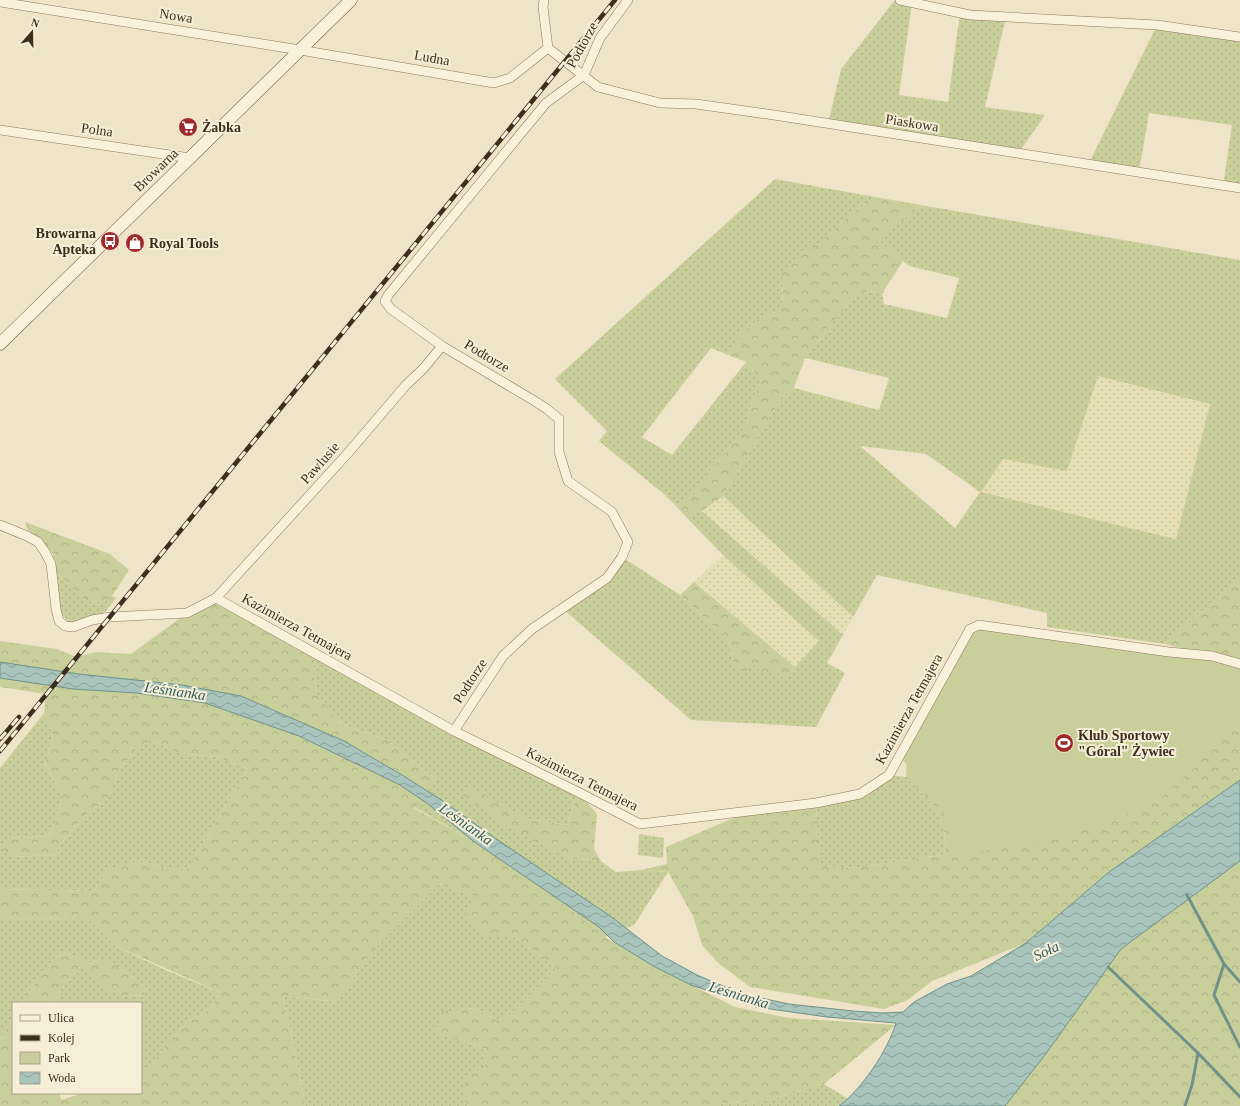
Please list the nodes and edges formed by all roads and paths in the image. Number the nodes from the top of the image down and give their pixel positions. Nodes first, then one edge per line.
1 (351, 0) edge
2 (544, 0) edge
3 (628, 0) edge
4 (900, 0) edge
5 (0, 2) edge
6 (1240, 37) edge
7 (548, 48) junction
8 (300, 50) junction
9 (584, 75) junction
10 (0, 130) edge
11 (190, 158) junction
12 (1240, 188) edge
13 (0, 344) edge
14 (442, 346) junction
15 (0, 525) edge
16 (216, 598) junction
17 (1240, 664) edge
18 (454, 731) junction

1 - 8 street, Browarna
2 - 7 street
3 - 9 street, Podtorze
4 - 6 street
5 - 8 street, Nowa
7 - 8 street, Ludna
7 - 9 street
8 - 11 street, Browarna
9 - 12 street, Piaskowa
9 - 14 street, Podtorze
10 - 11 street, Polna
11 - 13 street, Browarna
14 - 16 street, Pawlusie
14 - 18 street, Podtorze
15 - 16 street
16 - 18 street, Kazimierza Tetmajera
17 - 18 street, Kazimierza Tetmajera

